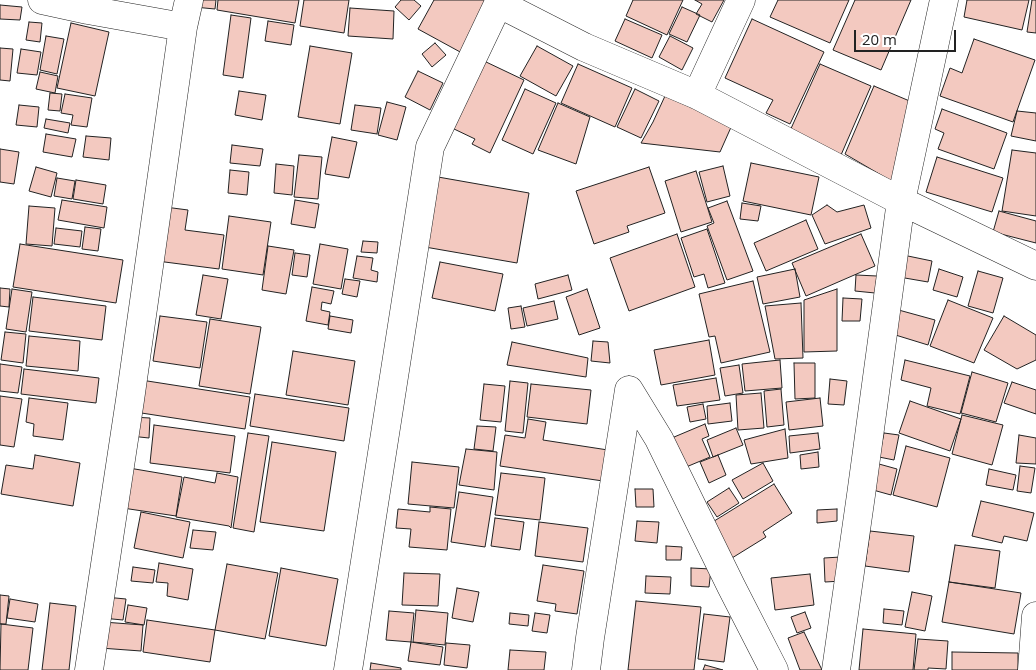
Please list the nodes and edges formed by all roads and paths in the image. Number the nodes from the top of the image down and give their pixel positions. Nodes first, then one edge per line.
1 (42, 0) edge
2 (189, 0) edge
3 (741, 0) edge
4 (944, 0) edge
5 (499, 1) edge
6 (89, 5) edge
7 (183, 26) junction
8 (697, 95) junction
9 (900, 201) junction
10 (1036, 266) edge
11 (1036, 616) edge
12 (89, 670) edge
13 (348, 670) edge
14 (586, 670) edge
15 (774, 670) edge
16 (836, 670) edge
17 (1032, 670) edge

1 - 6 street
2 - 7 street
3 - 8 street
4 - 9 street
5 - 8 street
5 - 13 street
6 - 7 street
7 - 12 street
8 - 9 street
9 - 10 street
9 - 16 street
11 - 17 street
14 - 15 street

